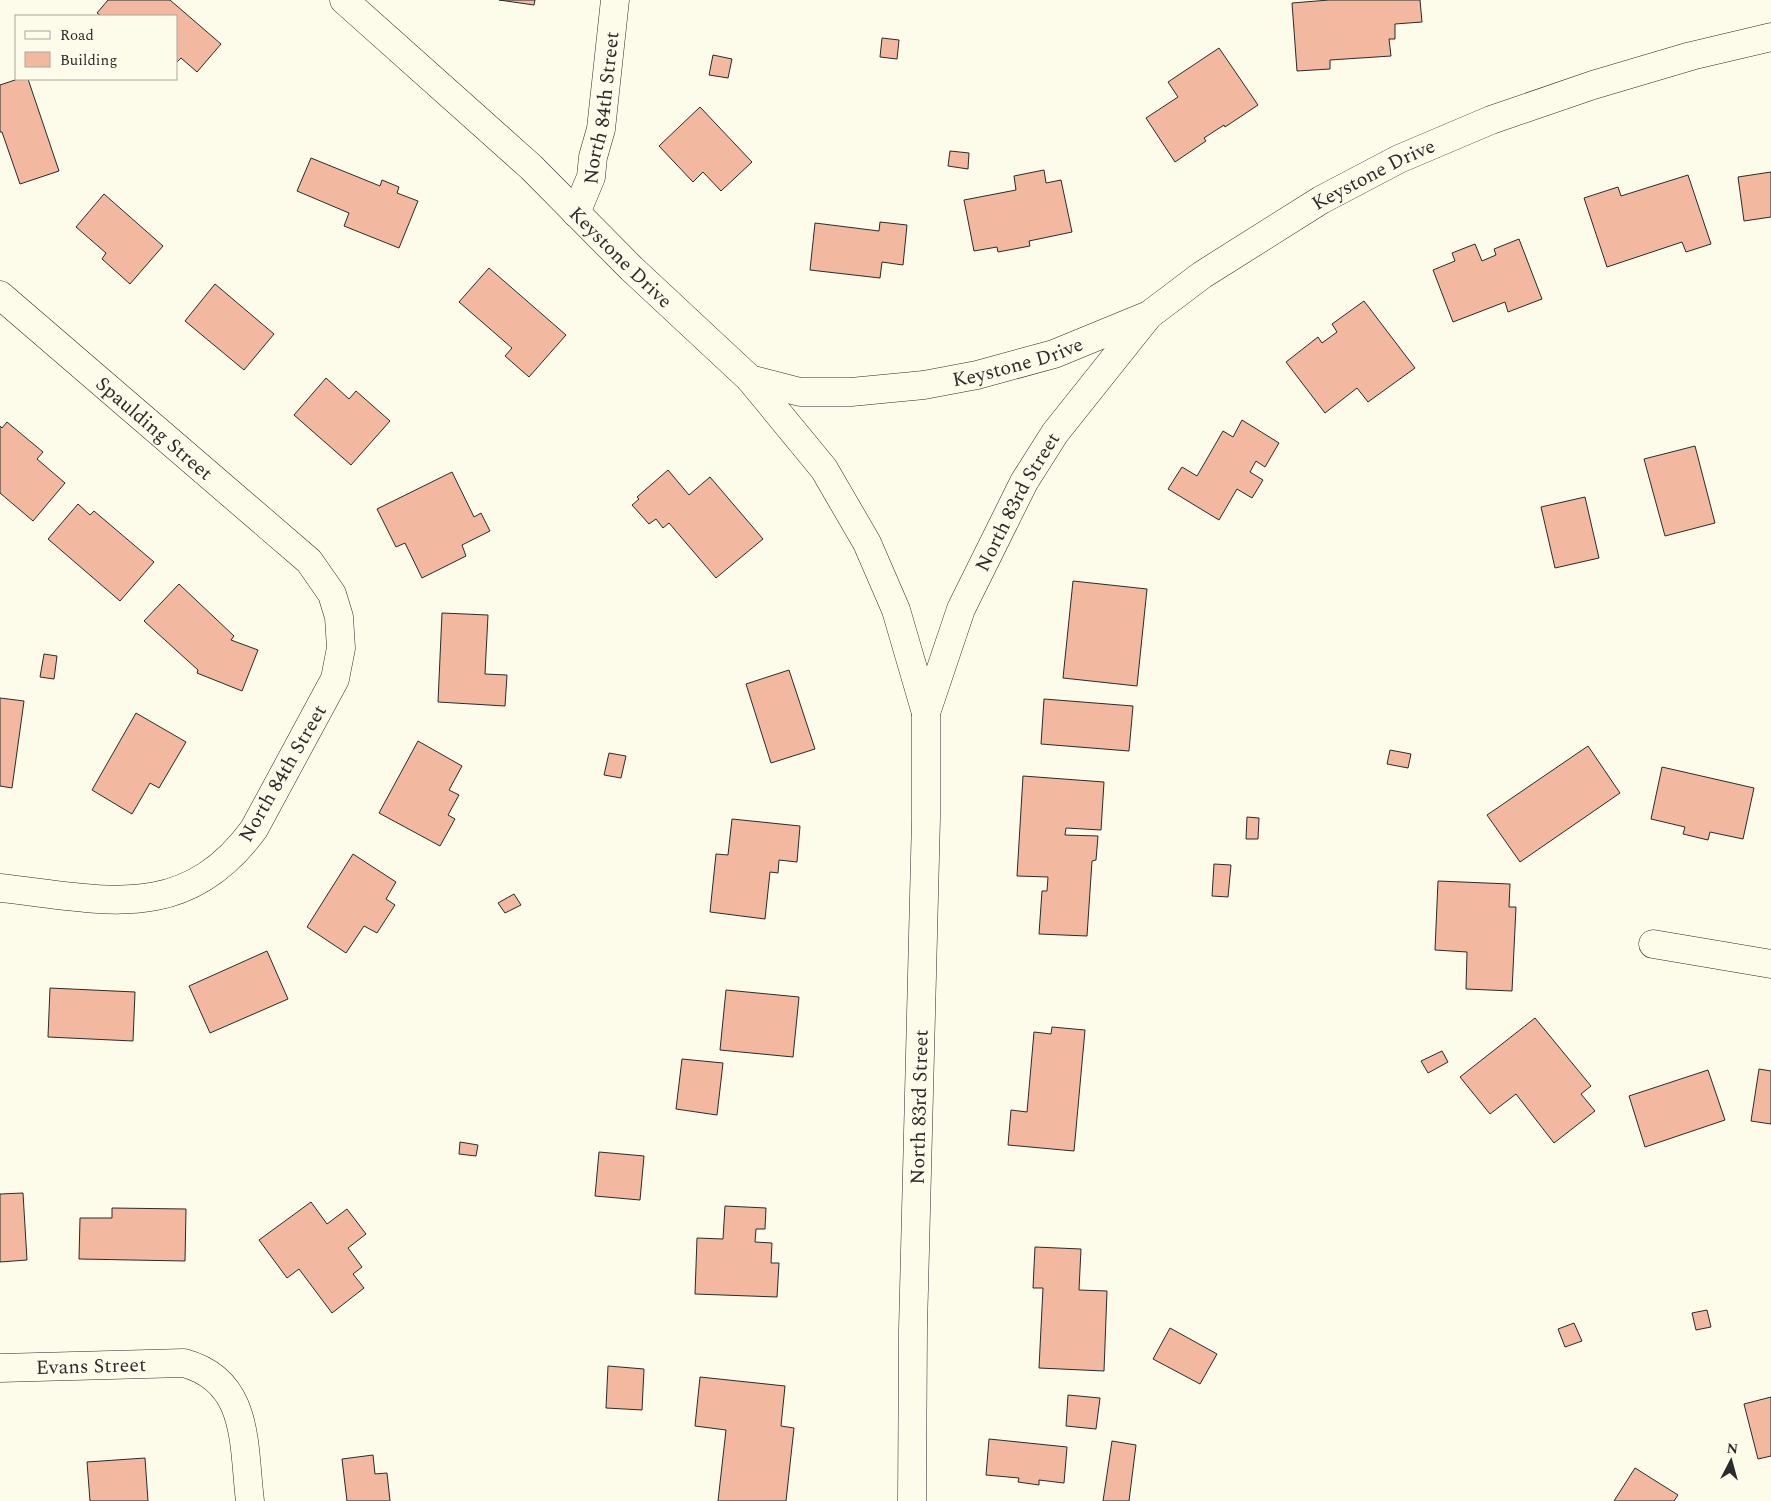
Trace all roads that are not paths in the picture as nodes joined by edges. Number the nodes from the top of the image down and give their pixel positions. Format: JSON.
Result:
{"nodes":[{"id":1,"x":344,"y":0,"type":"edge"},
{"id":2,"x":615,"y":0,"type":"edge"},
{"id":3,"x":1771,"y":37,"type":"edge"},
{"id":4,"x":576,"y":213,"type":"junction"},
{"id":5,"x":0,"y":295,"type":"edge"},
{"id":6,"x":1149,"y":315,"type":"junction"},
{"id":7,"x":750,"y":379,"type":"junction"},
{"id":8,"x":309,"y":561,"type":"joint"},
{"id":9,"x":926,"y":712,"type":"junction"},
{"id":10,"x":0,"y":888,"type":"edge"},
{"id":11,"x":1653,"y":944,"type":"dead end"},
{"id":12,"x":1771,"y":964,"type":"edge"},
{"id":13,"x":0,"y":1368,"type":"edge"},
{"id":14,"x":250,"y":1501,"type":"edge"},
{"id":15,"x":912,"y":1501,"type":"edge"}],
"edges":[{"from":1,"to":4,"type":"street","name":"Keystone Drive"},
{"from":2,"to":4,"type":"street","name":"North 84th Street"},
{"from":3,"to":6,"type":"street","name":"Keystone Drive"},
{"from":4,"to":7,"type":"street","name":"Keystone Drive"},
{"from":5,"to":8,"type":"street","name":"Spaulding Street"},
{"from":6,"to":7,"type":"street","name":"Keystone Drive"},
{"from":6,"to":9,"type":"street","name":"North 83rd Street"},
{"from":7,"to":9,"type":"street","name":"North 83rd Street"},
{"from":8,"to":10,"type":"street","name":"North 84th Street"},
{"from":9,"to":15,"type":"street","name":"North 83rd Street"},
{"from":11,"to":12,"type":"street"},
{"from":13,"to":14,"type":"street","name":"Evans Street"}]}
